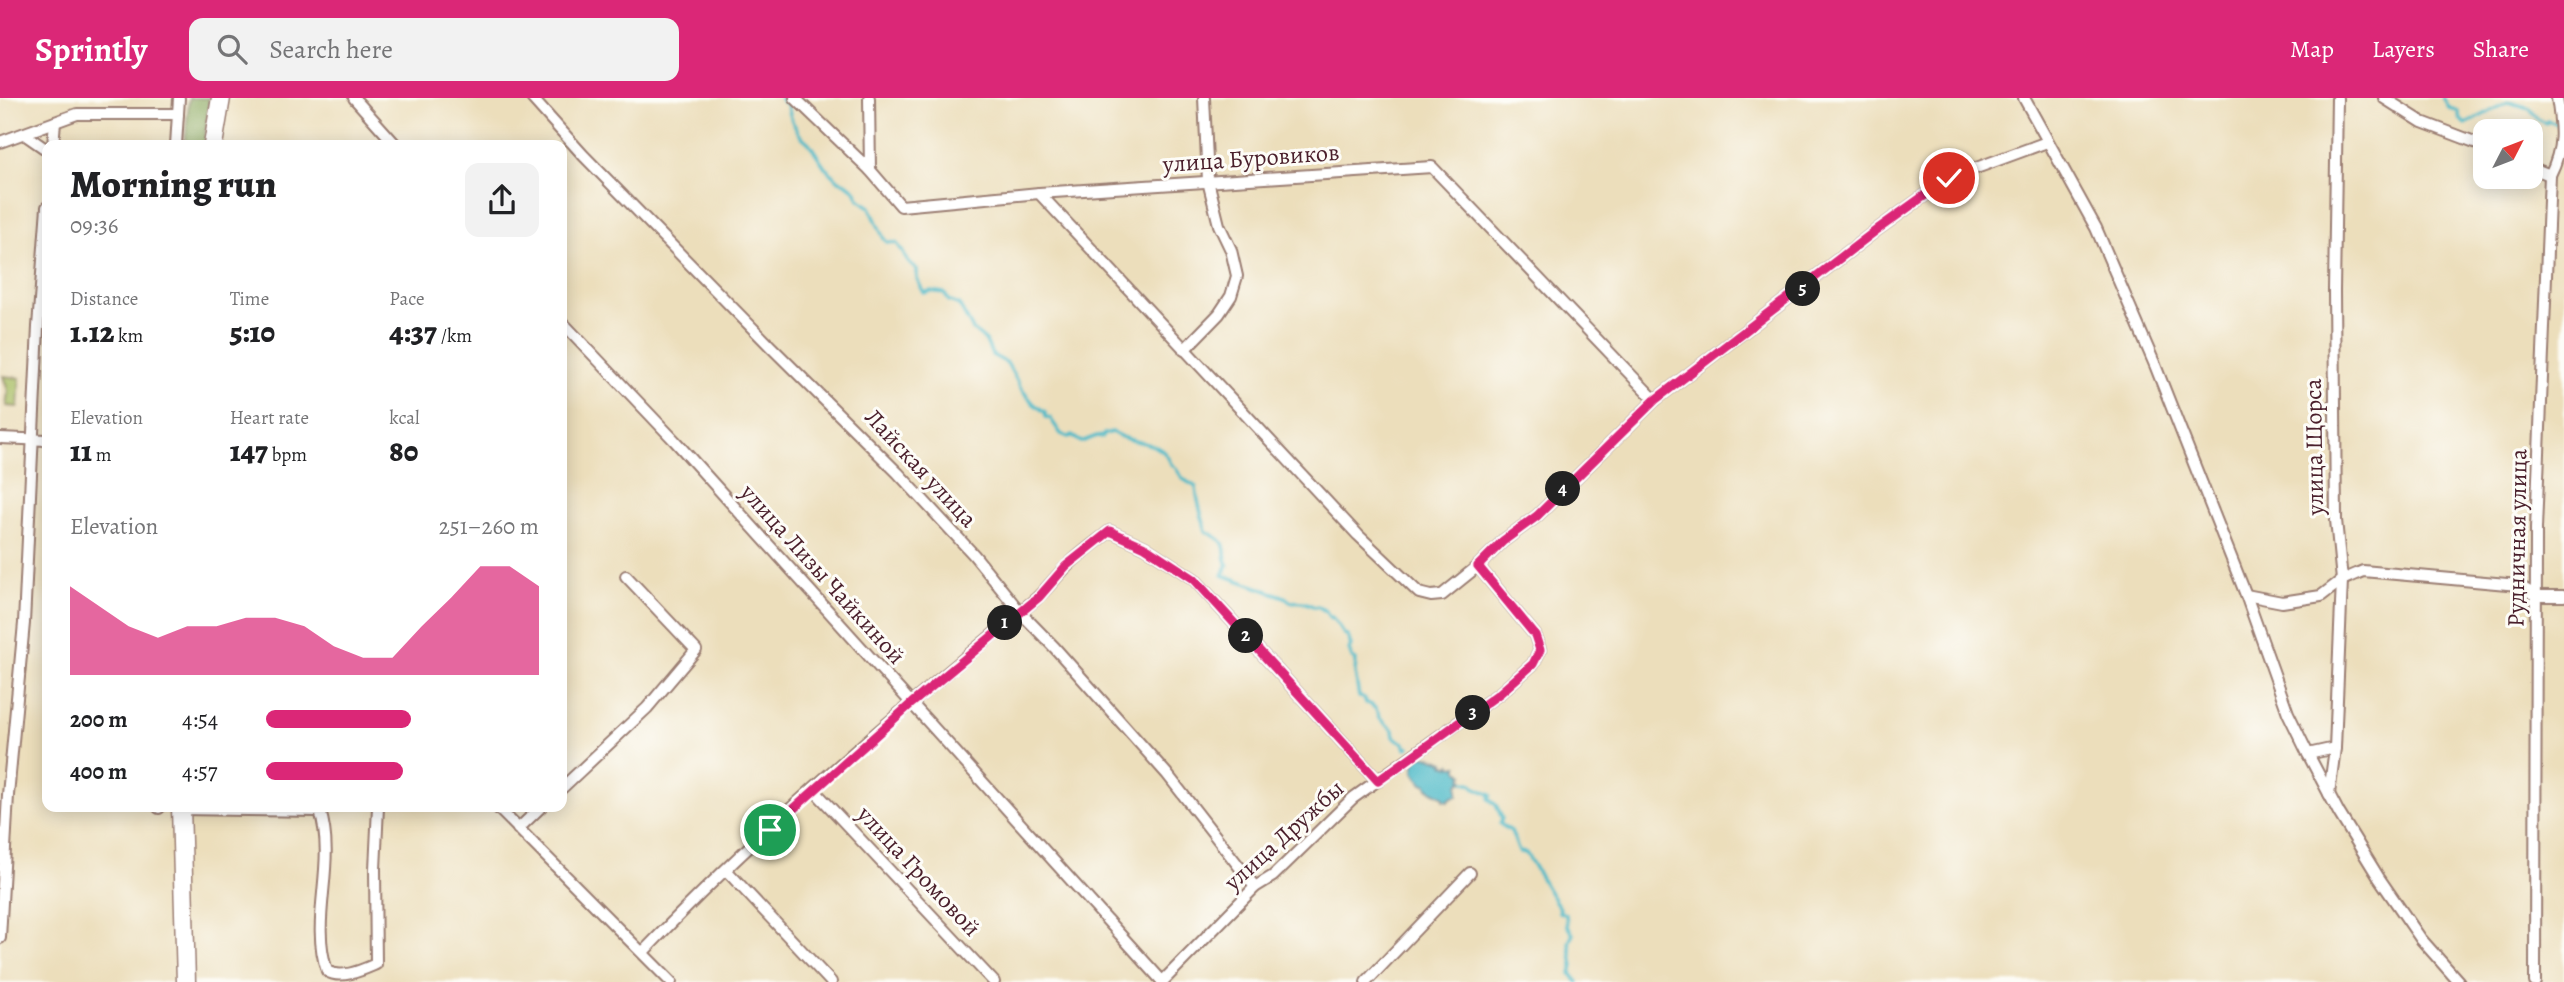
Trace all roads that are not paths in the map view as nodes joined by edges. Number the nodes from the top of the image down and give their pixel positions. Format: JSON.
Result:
{"nodes":[{"id":1,"x":179,"y":98,"type":"edge"},
{"id":2,"x":220,"y":98,"type":"edge"},
{"id":3,"x":354,"y":98,"type":"edge"},
{"id":4,"x":532,"y":98,"type":"edge"},
{"id":5,"x":795,"y":98,"type":"edge"},
{"id":6,"x":869,"y":98,"type":"edge"},
{"id":7,"x":1204,"y":98,"type":"edge"},
{"id":8,"x":2024,"y":98,"type":"edge"},
{"id":9,"x":2337,"y":98,"type":"edge"},
{"id":10,"x":2384,"y":98,"type":"edge"},
{"id":11,"x":2557,"y":98,"type":"edge"},
{"id":12,"x":178,"y":114,"type":"junction"},
{"id":13,"x":55,"y":122,"type":"junction"},
{"id":14,"x":24,"y":134,"type":"junction"},
{"id":15,"x":53,"y":140,"type":"edge"},
{"id":16,"x":176,"y":140,"type":"edge"},
{"id":17,"x":215,"y":140,"type":"edge"},
{"id":18,"x":392,"y":140,"type":"edge"},
{"id":19,"x":0,"y":142,"type":"edge"},
{"id":20,"x":2047,"y":142,"type":"junction"},
{"id":21,"x":2473,"y":142,"type":"edge"},
{"id":22,"x":42,"y":147,"type":"edge"},
{"id":23,"x":870,"y":170,"type":"junction"},
{"id":24,"x":2543,"y":172,"type":"edge"},
{"id":25,"x":2550,"y":175,"type":"junction"},
{"id":26,"x":1208,"y":181,"type":"junction"},
{"id":27,"x":1039,"y":193,"type":"junction"},
{"id":28,"x":42,"y":284,"type":"edge"},
{"id":29,"x":567,"y":327,"type":"edge"},
{"id":30,"x":1184,"y":350,"type":"junction"},
{"id":31,"x":1655,"y":400,"type":"junction"},
{"id":32,"x":0,"y":438,"type":"edge"},
{"id":33,"x":32,"y":439,"type":"junction"},
{"id":34,"x":42,"y":440,"type":"edge"},
{"id":35,"x":1478,"y":566,"type":"junction"},
{"id":36,"x":626,"y":576,"type":"dead end"},
{"id":37,"x":2342,"y":580,"type":"junction"},
{"id":38,"x":2246,"y":595,"type":"junction"},
{"id":39,"x":2537,"y":596,"type":"junction"},
{"id":40,"x":2564,"y":596,"type":"edge"},
{"id":41,"x":1020,"y":612,"type":"junction"},
{"id":42,"x":912,"y":703,"type":"junction"},
{"id":43,"x":2334,"y":748,"type":"junction"},
{"id":44,"x":2308,"y":754,"type":"junction"},
{"id":45,"x":1378,"y":781,"type":"junction"},
{"id":46,"x":567,"y":783,"type":"edge"},
{"id":47,"x":813,"y":789,"type":"junction"},
{"id":48,"x":2329,"y":795,"type":"junction"},
{"id":49,"x":181,"y":812,"type":"edge"},
{"id":50,"x":321,"y":812,"type":"edge"},
{"id":51,"x":378,"y":812,"type":"edge"},
{"id":52,"x":501,"y":812,"type":"edge"},
{"id":53,"x":536,"y":812,"type":"edge"},
{"id":54,"x":517,"y":829,"type":"junction"},
{"id":55,"x":726,"y":870,"type":"junction"},
{"id":56,"x":1470,"y":873,"type":"dead end"},
{"id":57,"x":1255,"y":887,"type":"junction"},
{"id":58,"x":0,"y":938,"type":"edge"},
{"id":59,"x":643,"y":952,"type":"junction"},
{"id":60,"x":186,"y":982,"type":"edge"},
{"id":61,"x":671,"y":982,"type":"edge"},
{"id":62,"x":831,"y":982,"type":"edge"},
{"id":63,"x":993,"y":982,"type":"edge"},
{"id":64,"x":1162,"y":982,"type":"edge"},
{"id":65,"x":1366,"y":982,"type":"edge"},
{"id":66,"x":2459,"y":982,"type":"edge"},
{"id":67,"x":2535,"y":982,"type":"edge"}],
"edges":[{"from":1,"to":12,"type":"street"},
{"from":2,"to":17,"type":"main road"},
{"from":3,"to":18,"type":"street"},
{"from":4,"to":41,"type":"street","name":"Лайская улица"},
{"from":5,"to":23,"type":"street","name":"улица Буровиков"},
{"from":6,"to":23,"type":"street"},
{"from":7,"to":26,"type":"street"},
{"from":8,"to":20,"type":"street"},
{"from":9,"to":37,"type":"street","name":"улица Щорса"},
{"from":10,"to":21,"type":"street"},
{"from":11,"to":25,"type":"street","name":"Рудничная улица"},
{"from":12,"to":13,"type":"street"},
{"from":12,"to":16,"type":"street"},
{"from":13,"to":14,"type":"street"},
{"from":13,"to":15,"type":"street"},
{"from":14,"to":19,"type":"street"},
{"from":14,"to":22,"type":"street"},
{"from":20,"to":31,"type":"street"},
{"from":20,"to":38,"type":"street"},
{"from":23,"to":27,"type":"street","name":"улица Буровиков"},
{"from":24,"to":25,"type":"street"},
{"from":25,"to":39,"type":"street","name":"Рудничная улица"},
{"from":26,"to":27,"type":"street","name":"улица Буровиков"},
{"from":26,"to":30,"type":"street"},
{"from":26,"to":31,"type":"street","name":"улица Буровиков"},
{"from":27,"to":30,"type":"street"},
{"from":28,"to":33,"type":"street"},
{"from":29,"to":42,"type":"street","name":"улица Лизы Чайкиной"},
{"from":30,"to":35,"type":"street"},
{"from":31,"to":35,"type":"street"},
{"from":32,"to":33,"type":"street"},
{"from":33,"to":34,"type":"street"},
{"from":33,"to":58,"type":"street"},
{"from":35,"to":45,"type":"street","name":"улица Дружбы"},
{"from":36,"to":46,"type":"street"},
{"from":37,"to":38,"type":"street"},
{"from":37,"to":39,"type":"street"},
{"from":37,"to":43,"type":"street","name":"улица Щорса"},
{"from":38,"to":44,"type":"street"},
{"from":39,"to":40,"type":"street"},
{"from":39,"to":67,"type":"street","name":"Рудничная улица"},
{"from":41,"to":42,"type":"street"},
{"from":41,"to":45,"type":"street"},
{"from":41,"to":57,"type":"street","name":"Лайская улица"},
{"from":42,"to":47,"type":"street"},
{"from":42,"to":64,"type":"street","name":"улица Лизы Чайкиной"},
{"from":43,"to":44,"type":"street"},
{"from":43,"to":48,"type":"street","name":"улица Щорса"},
{"from":44,"to":48,"type":"street"},
{"from":45,"to":57,"type":"street","name":"улица Дружбы"},
{"from":47,"to":55,"type":"street"},
{"from":47,"to":63,"type":"street","name":"улица Громовой"},
{"from":48,"to":66,"type":"street"},
{"from":49,"to":60,"type":"main road"},
{"from":50,"to":51,"type":"street"},
{"from":52,"to":54,"type":"street"},
{"from":53,"to":54,"type":"street"},
{"from":54,"to":59,"type":"street"},
{"from":55,"to":59,"type":"street"},
{"from":55,"to":62,"type":"street"},
{"from":56,"to":65,"type":"street"},
{"from":57,"to":64,"type":"street","name":"улица Дружбы"},
{"from":59,"to":61,"type":"street"}]}
